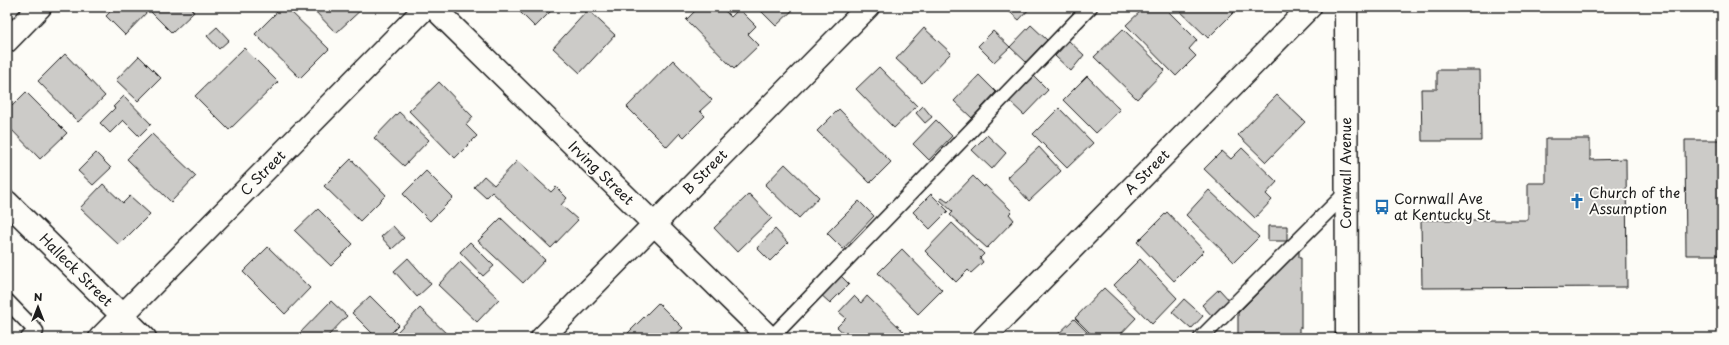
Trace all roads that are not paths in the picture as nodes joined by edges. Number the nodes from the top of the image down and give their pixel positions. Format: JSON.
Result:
{"nodes":[{"id":1,"x":40,"y":7,"type":"edge"},
{"id":2,"x":426,"y":7,"type":"edge"},
{"id":3,"x":433,"y":7,"type":"edge"},
{"id":4,"x":868,"y":7,"type":"edge"},
{"id":5,"x":1090,"y":7,"type":"edge"},
{"id":6,"x":1310,"y":7,"type":"edge"},
{"id":7,"x":1346,"y":7,"type":"edge"},
{"id":8,"x":7,"y":41,"type":"edge"},
{"id":9,"x":1346,"y":193,"type":"junction"},
{"id":10,"x":7,"y":202,"type":"edge"},
{"id":11,"x":654,"y":224,"type":"junction"},
{"id":12,"x":7,"y":301,"type":"edge"},
{"id":13,"x":122,"y":316,"type":"junction"},
{"id":14,"x":28,"y":338,"type":"edge"},
{"id":15,"x":100,"y":338,"type":"edge"},
{"id":16,"x":145,"y":338,"type":"edge"},
{"id":17,"x":542,"y":338,"type":"edge"},
{"id":18,"x":770,"y":338,"type":"edge"},
{"id":19,"x":984,"y":338,"type":"edge"},
{"id":20,"x":1201,"y":338,"type":"edge"},
{"id":21,"x":1347,"y":338,"type":"edge"}],
"edges":[{"from":1,"to":8,"type":"street"},
{"from":2,"to":13,"type":"street","name":"C Street"},
{"from":3,"to":11,"type":"street","name":"Irving Street"},
{"from":4,"to":11,"type":"street","name":"B Street"},
{"from":5,"to":18,"type":"lane"},
{"from":6,"to":19,"type":"street","name":"A Street"},
{"from":7,"to":9,"type":"street","name":"Cornwall Avenue"},
{"from":9,"to":20,"type":"lane"},
{"from":9,"to":21,"type":"street","name":"Cornwall Avenue"},
{"from":10,"to":13,"type":"street","name":"Halleck Street"},
{"from":11,"to":17,"type":"street","name":"B Street"},
{"from":11,"to":18,"type":"street","name":"Irving Street"},
{"from":12,"to":14,"type":"lane"},
{"from":13,"to":15,"type":"street","name":"C Street"},
{"from":13,"to":16,"type":"street","name":"Halleck Street"}]}
